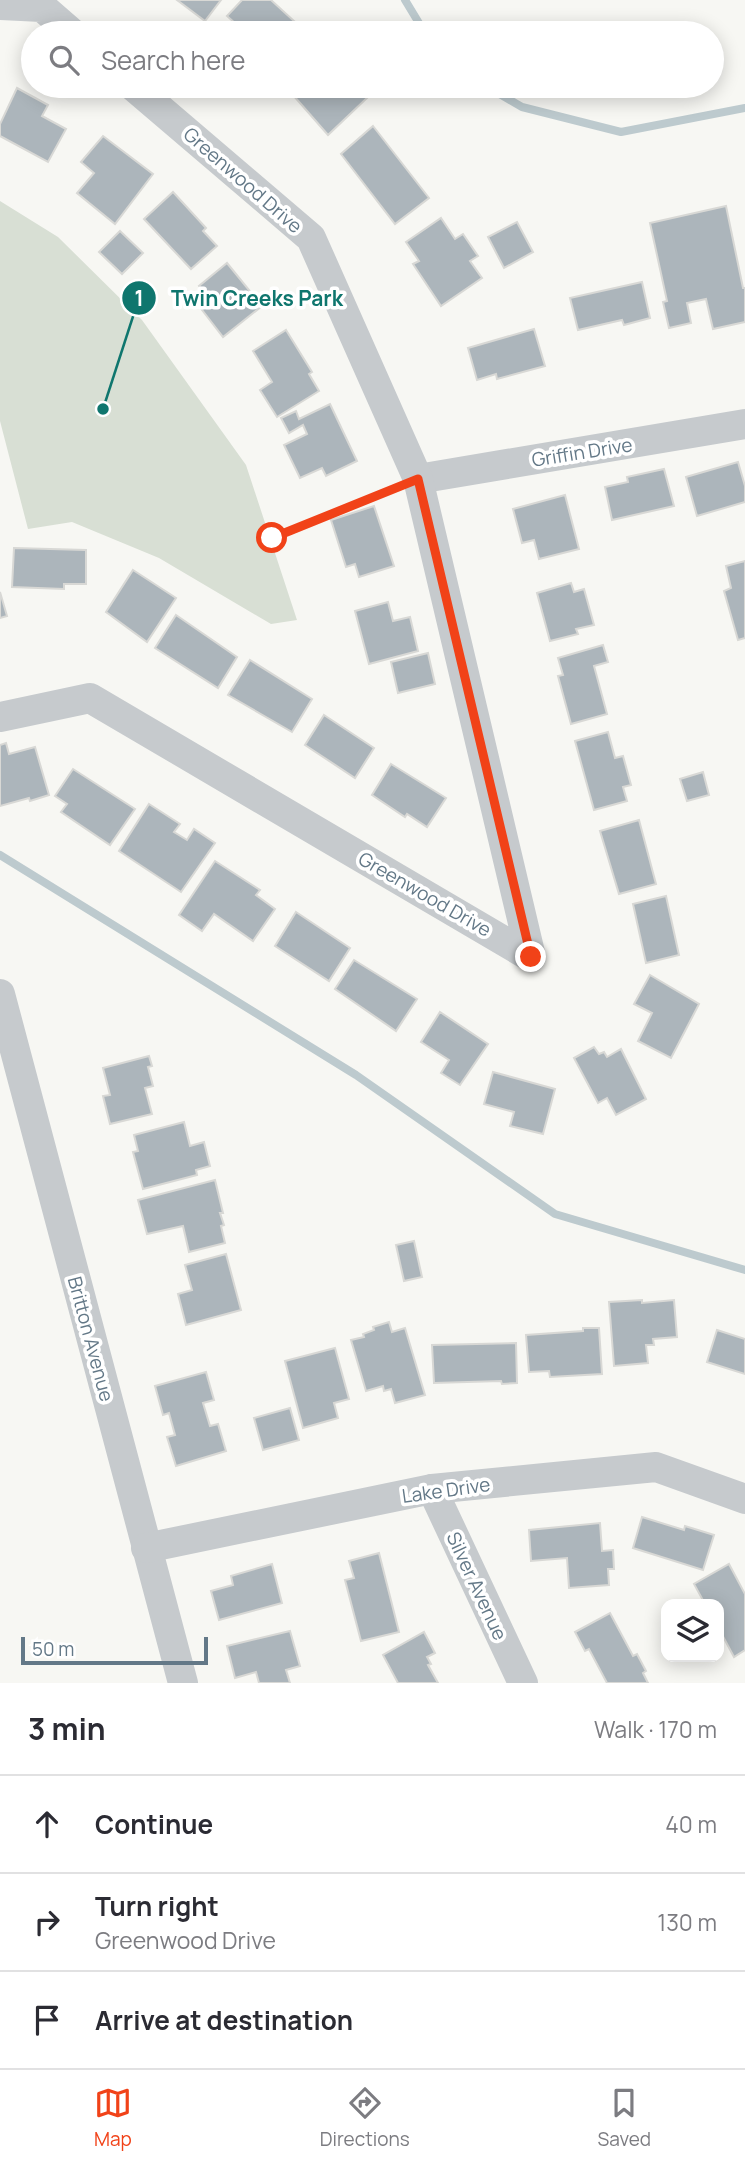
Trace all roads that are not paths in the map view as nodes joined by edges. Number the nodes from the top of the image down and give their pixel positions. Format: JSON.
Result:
{"nodes":[{"id":1,"x":0,"y":5,"type":"edge"},
{"id":2,"x":58,"y":21,"type":"edge"},
{"id":3,"x":147,"y":98,"type":"edge"},
{"id":4,"x":745,"y":424,"type":"edge"},
{"id":5,"x":418,"y":479,"type":"junction"},
{"id":6,"x":0,"y":717,"type":"edge"},
{"id":7,"x":0,"y":994,"type":"edge"},
{"id":8,"x":432,"y":1489,"type":"junction"},
{"id":9,"x":745,"y":1499,"type":"edge"},
{"id":10,"x":146,"y":1548,"type":"junction"},
{"id":11,"x":183,"y":1683,"type":"edge"},
{"id":12,"x":523,"y":1683,"type":"edge"}],
"edges":[{"from":1,"to":2,"type":"street"},
{"from":3,"to":5,"type":"street","name":"Greenwood Drive"},
{"from":4,"to":5,"type":"street","name":"Griffin Drive"},
{"from":5,"to":6,"type":"street","name":"Greenwood Drive"},
{"from":7,"to":10,"type":"street","name":"Britton Avenue"},
{"from":8,"to":9,"type":"street","name":"Lake Drive"},
{"from":8,"to":10,"type":"street","name":"Lake Drive"},
{"from":8,"to":12,"type":"street","name":"Silver Avenue"},
{"from":10,"to":11,"type":"street","name":"Britton Avenue"}]}
